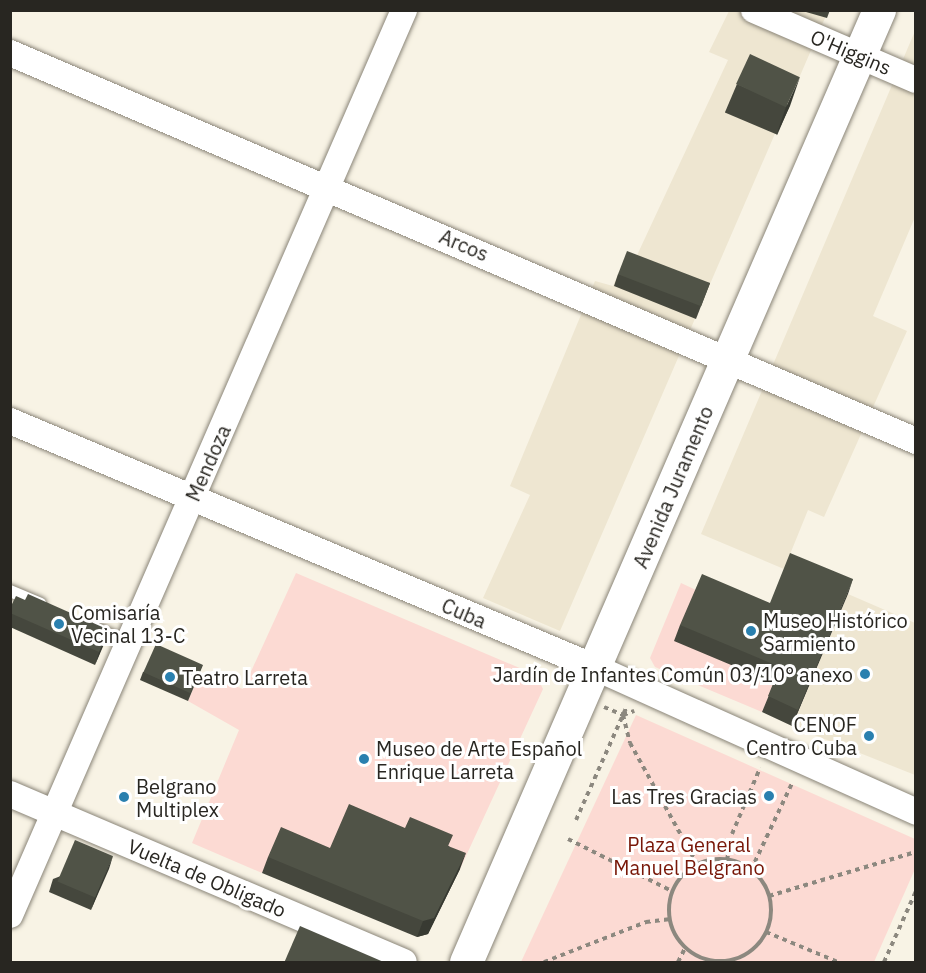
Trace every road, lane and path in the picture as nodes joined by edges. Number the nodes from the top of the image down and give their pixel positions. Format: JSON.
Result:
{"nodes":[{"id":1,"x":404,"y":10,"type":"edge"},
{"id":2,"x":753,"y":10,"type":"edge"},
{"id":3,"x":879,"y":10,"type":"edge"},
{"id":4,"x":10,"y":53,"type":"edge"},
{"id":5,"x":859,"y":56,"type":"junction"},
{"id":6,"x":915,"y":80,"type":"edge"},
{"id":7,"x":329,"y":187,"type":"junction"},
{"id":8,"x":729,"y":357,"type":"junction"},
{"id":9,"x":10,"y":421,"type":"edge"},
{"id":10,"x":915,"y":441,"type":"edge"},
{"id":11,"x":192,"y":500,"type":"junction"},
{"id":12,"x":10,"y":591,"type":"edge"},
{"id":13,"x":50,"y":608,"type":"edge"},
{"id":14,"x":80,"y":622,"type":"edge"},
{"id":15,"x":129,"y":644,"type":"junction"},
{"id":16,"x":594,"y":667,"type":"junction"},
{"id":17,"x":581,"y":698,"type":"junction"},
{"id":18,"x":623,"y":715,"type":"junction"},
{"id":19,"x":762,"y":763,"type":"dead end"},
{"id":20,"x":795,"y":778,"type":"dead end"},
{"id":21,"x":10,"y":794,"type":"edge"},
{"id":22,"x":915,"y":812,"type":"edge"},
{"id":23,"x":54,"y":813,"type":"junction"},
{"id":24,"x":576,"y":820,"type":"dead end"},
{"id":25,"x":568,"y":839,"type":"dead end"},
{"id":26,"x":915,"y":852,"type":"edge"},
{"id":27,"x":727,"y":860,"type":"junction"},
{"id":28,"x":697,"y":864,"type":"junction"},
{"id":29,"x":751,"y":870,"type":"junction"},
{"id":30,"x":672,"y":891,"type":"junction"},
{"id":31,"x":915,"y":891,"type":"edge"},
{"id":32,"x":769,"y":896,"type":"junction"},
{"id":33,"x":10,"y":915,"type":"edge"},
{"id":34,"x":669,"y":919,"type":"junction"},
{"id":35,"x":766,"y":932,"type":"junction"},
{"id":36,"x":685,"y":948,"type":"junction"},
{"id":37,"x":702,"y":961,"type":"edge"},
{"id":38,"x":735,"y":961,"type":"edge"},
{"id":39,"x":404,"y":963,"type":"edge"},
{"id":40,"x":466,"y":963,"type":"edge"},
{"id":41,"x":544,"y":963,"type":"edge"},
{"id":42,"x":678,"y":963,"type":"edge"},
{"id":43,"x":838,"y":963,"type":"edge"},
{"id":44,"x":884,"y":963,"type":"edge"}],
"edges":[{"from":1,"to":7,"type":"street","name":"Mendoza"},
{"from":2,"to":5,"type":"street","name":"O'Higgins"},
{"from":3,"to":5,"type":"main road","name":"Avenida Juramento"},
{"from":4,"to":7,"type":"street","name":"Arcos"},
{"from":5,"to":6,"type":"street","name":"O'Higgins"},
{"from":5,"to":8,"type":"main road","name":"Avenida Juramento"},
{"from":7,"to":8,"type":"street","name":"Arcos"},
{"from":7,"to":11,"type":"street","name":"Mendoza"},
{"from":8,"to":10,"type":"street","name":"Arcos"},
{"from":8,"to":16,"type":"main road","name":"Avenida Juramento"},
{"from":9,"to":11,"type":"street","name":"Cuba"},
{"from":11,"to":15,"type":"street","name":"Mendoza"},
{"from":11,"to":16,"type":"street","name":"Cuba"},
{"from":12,"to":13,"type":"lane"},
{"from":14,"to":15,"type":"lane"},
{"from":15,"to":23,"type":"street","name":"Mendoza"},
{"from":16,"to":17,"type":"main road","name":"Avenida Juramento"},
{"from":16,"to":22,"type":"street","name":"Cuba"},
{"from":17,"to":18,"type":"path"},
{"from":17,"to":40,"type":"main road","name":"Avenida Juramento"},
{"from":18,"to":24,"type":"path"},
{"from":18,"to":28,"type":"path"},
{"from":19,"to":27,"type":"path"},
{"from":20,"to":29,"type":"path"},
{"from":21,"to":23,"type":"street","name":"Vuelta de Obligado"},
{"from":23,"to":33,"type":"street","name":"Mendoza"},
{"from":23,"to":39,"type":"street","name":"Vuelta de Obligado"},
{"from":25,"to":30,"type":"path"},
{"from":26,"to":32,"type":"path"},
{"from":27,"to":28,"type":"path"},
{"from":27,"to":29,"type":"path"},
{"from":28,"to":30,"type":"path"},
{"from":29,"to":32,"type":"path"},
{"from":30,"to":34,"type":"path"},
{"from":31,"to":44,"type":"path"},
{"from":32,"to":35,"type":"path"},
{"from":34,"to":36,"type":"path"},
{"from":34,"to":41,"type":"path"},
{"from":35,"to":38,"type":"path"},
{"from":35,"to":43,"type":"path"},
{"from":36,"to":37,"type":"path"},
{"from":36,"to":42,"type":"path"},
{"from":37,"to":38,"type":"path"}]}
